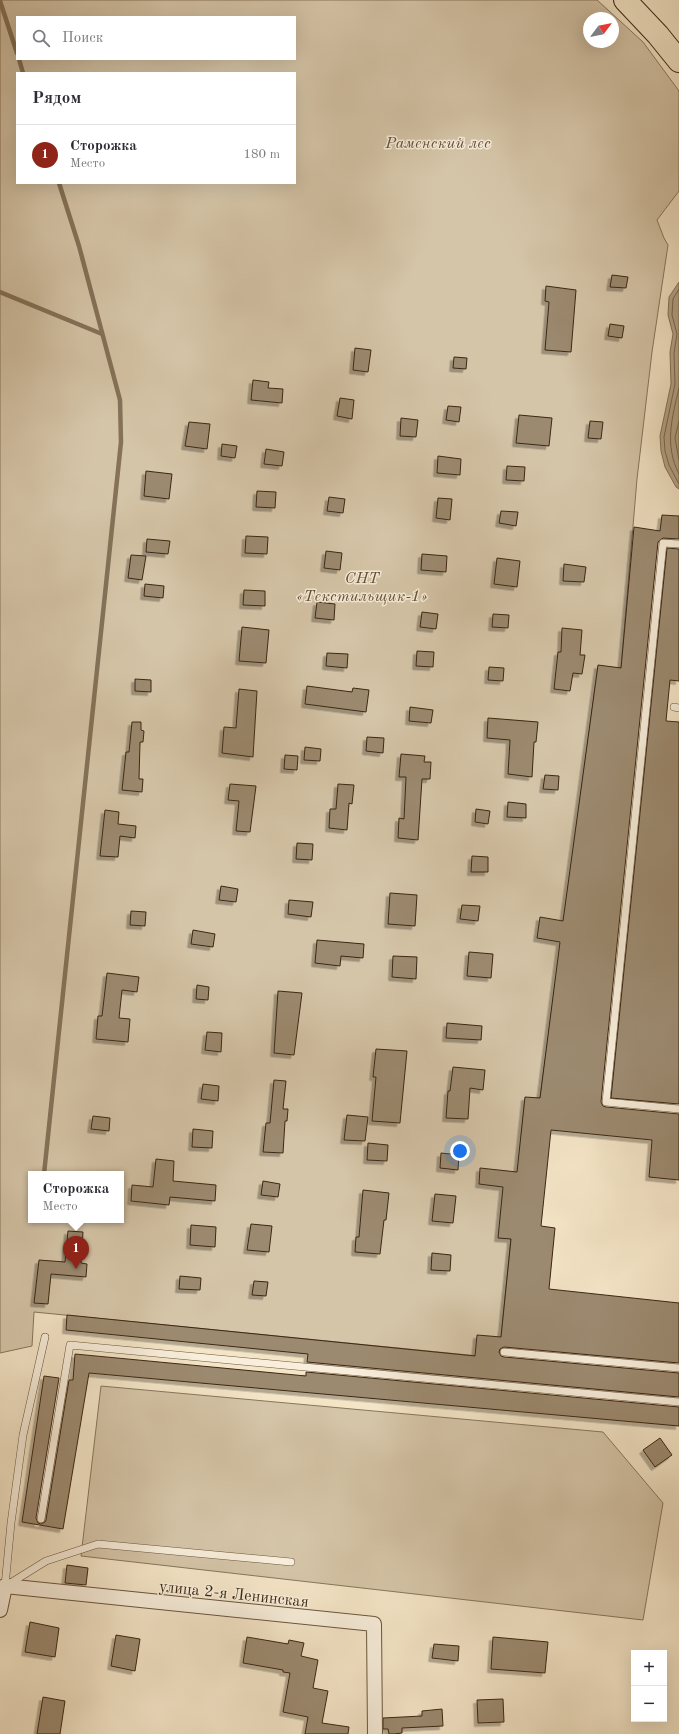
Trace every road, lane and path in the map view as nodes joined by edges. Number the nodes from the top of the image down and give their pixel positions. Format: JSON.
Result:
{"nodes":[{"id":1,"x":625,"y":0,"type":"edge"},
{"id":2,"x":679,"y":61,"type":"edge"},
{"id":3,"x":679,"y":544,"type":"edge"},
{"id":4,"x":679,"y":1109,"type":"edge"},
{"id":5,"x":45,"y":1337,"type":"dead end"},
{"id":6,"x":504,"y":1352,"type":"dead end"},
{"id":7,"x":679,"y":1368,"type":"edge"},
{"id":8,"x":679,"y":1402,"type":"edge"},
{"id":9,"x":41,"y":1519,"type":"dead end"},
{"id":10,"x":290,"y":1562,"type":"dead end"},
{"id":11,"x":6,"y":1586,"type":"junction"},
{"id":12,"x":0,"y":1610,"type":"edge"},
{"id":13,"x":375,"y":1734,"type":"edge"}],
"edges":[{"from":1,"to":2,"type":"main road"},
{"from":3,"to":4,"type":"lane"},
{"from":5,"to":11,"type":"lane"},
{"from":6,"to":7,"type":"lane"},
{"from":8,"to":9,"type":"lane"},
{"from":10,"to":11,"type":"lane"},
{"from":11,"to":12,"type":"street"},
{"from":11,"to":13,"type":"street","name":"улица 2-я Ленинская"}]}
